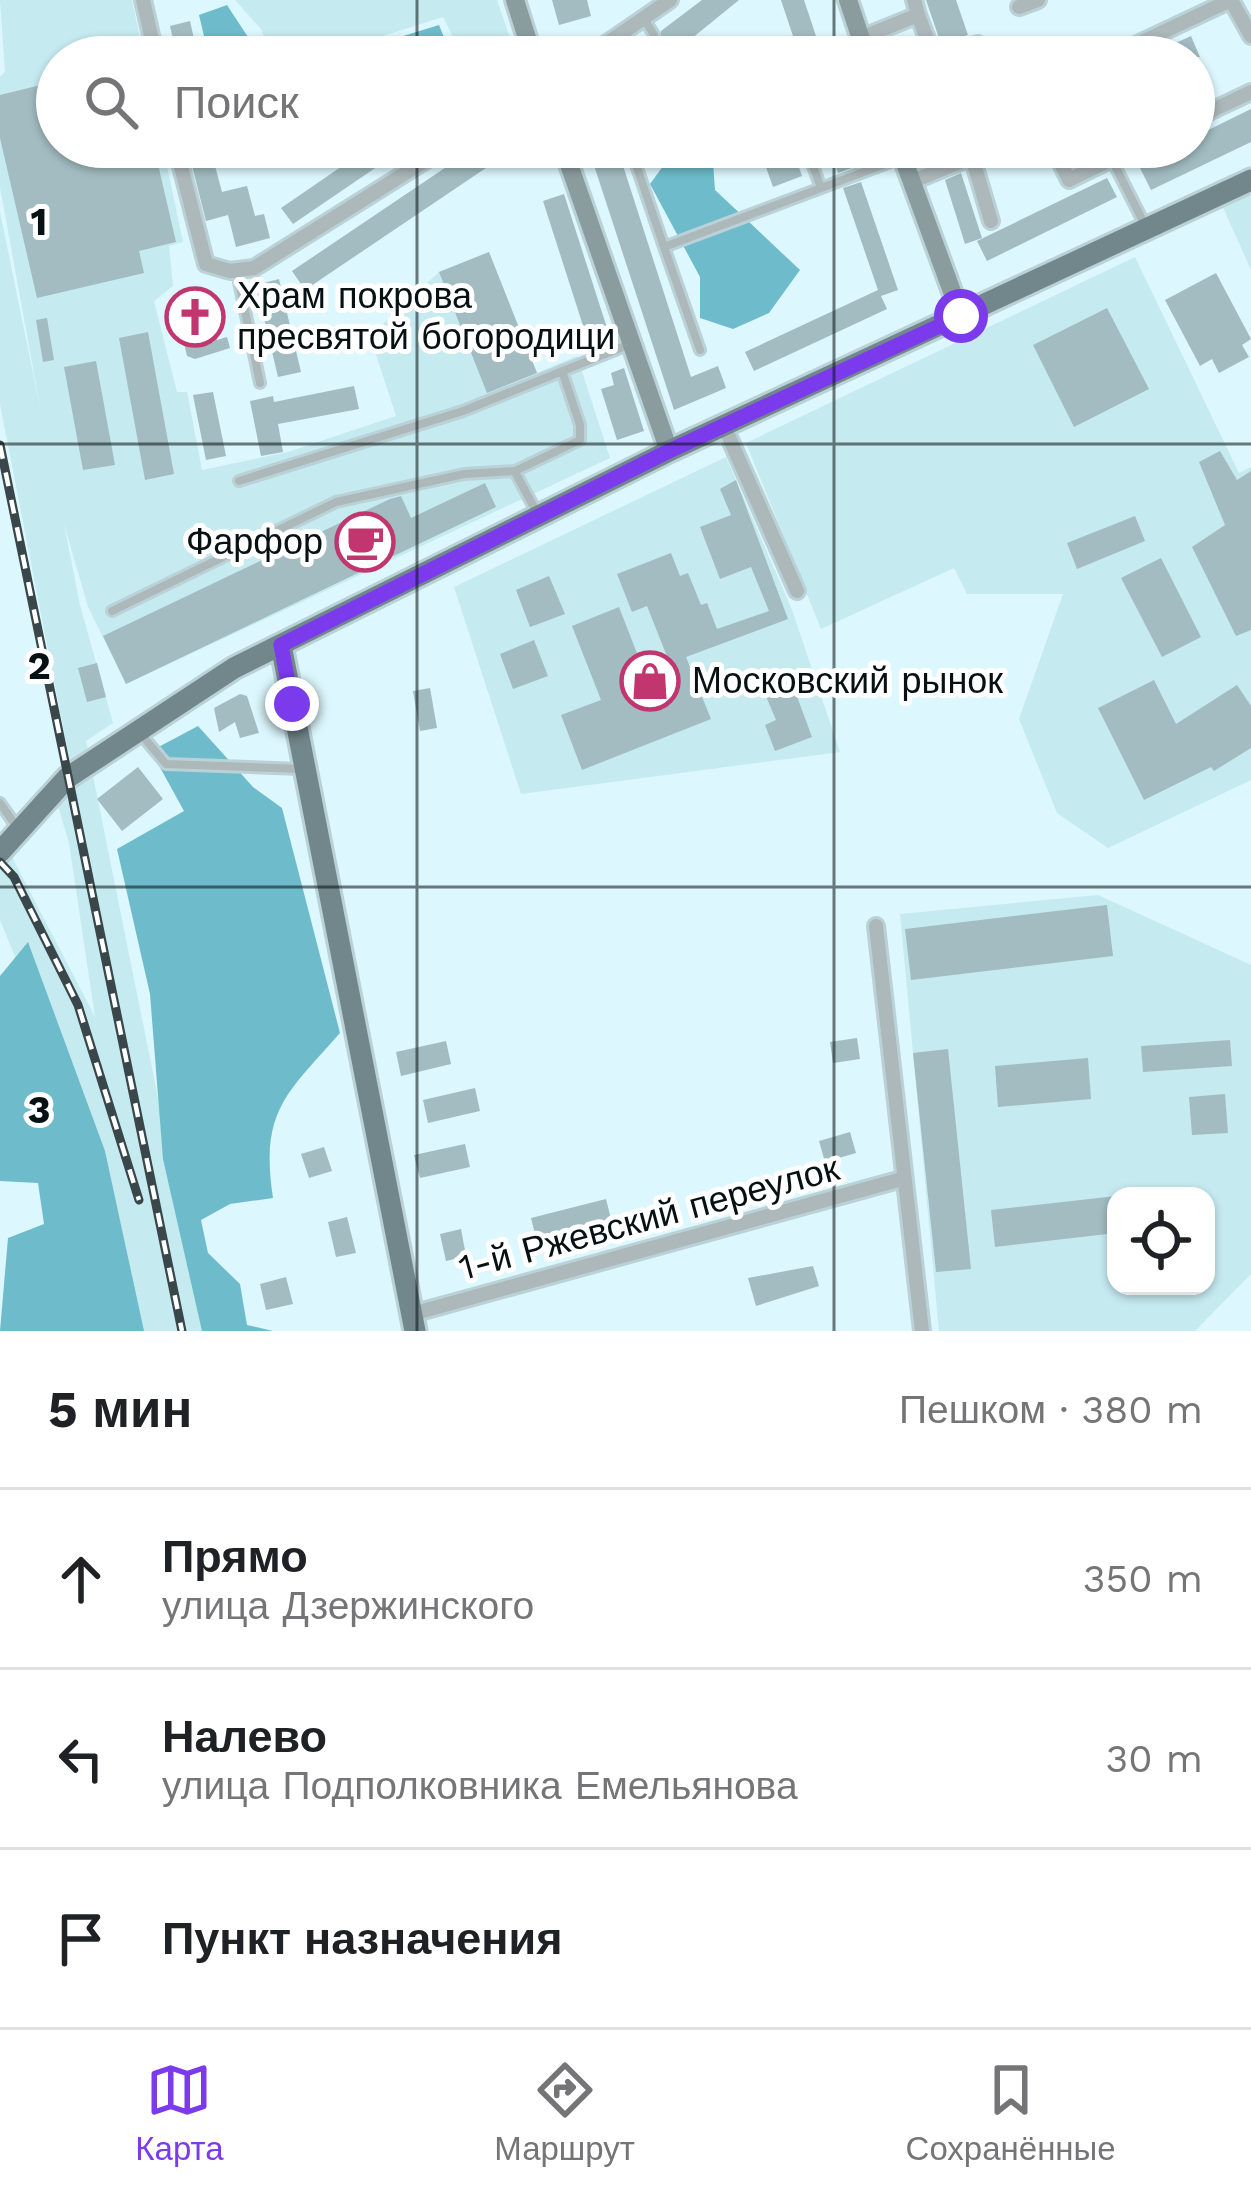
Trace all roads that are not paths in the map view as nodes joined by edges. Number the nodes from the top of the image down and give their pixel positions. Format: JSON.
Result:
{"nodes":[{"id":1,"x":142,"y":0,"type":"edge"},
{"id":2,"x":515,"y":0,"type":"edge"},
{"id":3,"x":670,"y":0,"type":"edge"},
{"id":4,"x":848,"y":0,"type":"edge"},
{"id":5,"x":1038,"y":0,"type":"edge"},
{"id":6,"x":1231,"y":0,"type":"edge"},
{"id":7,"x":1019,"y":7,"type":"dead end"},
{"id":8,"x":916,"y":8,"type":"edge"},
{"id":9,"x":644,"y":18,"type":"junction"},
{"id":10,"x":654,"y":35,"type":"dead end"},
{"id":11,"x":150,"y":36,"type":"edge"},
{"id":12,"x":526,"y":36,"type":"edge"},
{"id":13,"x":618,"y":36,"type":"edge"},
{"id":14,"x":860,"y":36,"type":"edge"},
{"id":15,"x":879,"y":36,"type":"edge"},
{"id":16,"x":927,"y":36,"type":"edge"},
{"id":17,"x":1155,"y":36,"type":"edge"},
{"id":18,"x":1251,"y":37,"type":"edge"},
{"id":19,"x":1251,"y":92,"type":"edge"},
{"id":20,"x":1215,"y":109,"type":"edge"},
{"id":21,"x":181,"y":168,"type":"edge"},
{"id":22,"x":414,"y":168,"type":"edge"},
{"id":23,"x":570,"y":168,"type":"edge"},
{"id":24,"x":637,"y":168,"type":"edge"},
{"id":25,"x":814,"y":168,"type":"edge"},
{"id":26,"x":865,"y":168,"type":"edge"},
{"id":27,"x":906,"y":168,"type":"edge"},
{"id":28,"x":941,"y":168,"type":"edge"},
{"id":29,"x":979,"y":168,"type":"edge"},
{"id":30,"x":1063,"y":168,"type":"edge"},
{"id":31,"x":1087,"y":168,"type":"edge"},
{"id":32,"x":1117,"y":168,"type":"edge"},
{"id":33,"x":1251,"y":180,"type":"edge"},
{"id":34,"x":911,"y":182,"type":"junction"},
{"id":35,"x":821,"y":188,"type":"junction"},
{"id":36,"x":991,"y":221,"type":"dead end"},
{"id":37,"x":1147,"y":228,"type":"junction"},
{"id":38,"x":664,"y":247,"type":"junction"},
{"id":39,"x":237,"y":270,"type":"junction"},
{"id":40,"x":961,"y":316,"type":"junction"},
{"id":41,"x":631,"y":344,"type":"junction"},
{"id":42,"x":700,"y":350,"type":"dead end"},
{"id":43,"x":562,"y":371,"type":"junction"},
{"id":44,"x":260,"y":383,"type":"dead end"},
{"id":45,"x":724,"y":426,"type":"junction"},
{"id":46,"x":669,"y":451,"type":"junction"},
{"id":47,"x":515,"y":472,"type":"junction"},
{"id":48,"x":239,"y":481,"type":"dead end"},
{"id":49,"x":540,"y":518,"type":"junction"},
{"id":50,"x":797,"y":591,"type":"dead end"},
{"id":51,"x":112,"y":611,"type":"dead end"},
{"id":52,"x":281,"y":645,"type":"junction"},
{"id":53,"x":139,"y":732,"type":"junction"},
{"id":54,"x":304,"y":768,"type":"junction"},
{"id":55,"x":0,"y":802,"type":"edge"},
{"id":56,"x":20,"y":831,"type":"junction"},
{"id":57,"x":0,"y":852,"type":"edge"},
{"id":58,"x":876,"y":926,"type":"dead end"},
{"id":59,"x":902,"y":1180,"type":"junction"},
{"id":60,"x":413,"y":1323,"type":"edge"},
{"id":61,"x":922,"y":1331,"type":"edge"}],
"edges":[{"from":1,"to":11,"type":"street"},
{"from":2,"to":12,"type":"main road"},
{"from":3,"to":9,"type":"street"},
{"from":4,"to":14,"type":"main road"},
{"from":5,"to":7,"type":"street"},
{"from":6,"to":17,"type":"street"},
{"from":6,"to":18,"type":"street"},
{"from":8,"to":15,"type":"street"},
{"from":8,"to":16,"type":"street"},
{"from":9,"to":10,"type":"lane"},
{"from":9,"to":13,"type":"street"},
{"from":19,"to":20,"type":"street"},
{"from":21,"to":39,"type":"street"},
{"from":22,"to":39,"type":"street"},
{"from":23,"to":41,"type":"main road"},
{"from":24,"to":38,"type":"lane"},
{"from":25,"to":35,"type":"lane"},
{"from":26,"to":35,"type":"lane"},
{"from":27,"to":34,"type":"main road"},
{"from":28,"to":34,"type":"street"},
{"from":29,"to":36,"type":"street"},
{"from":30,"to":31,"type":"street"},
{"from":32,"to":37,"type":"lane"},
{"from":33,"to":37,"type":"main road"},
{"from":34,"to":40,"type":"main road"},
{"from":35,"to":38,"type":"lane"},
{"from":37,"to":40,"type":"main road"},
{"from":38,"to":42,"type":"lane"},
{"from":39,"to":44,"type":"lane"},
{"from":40,"to":45,"type":"main road"},
{"from":41,"to":43,"type":"lane"},
{"from":41,"to":46,"type":"main road"},
{"from":43,"to":47,"type":"lane"},
{"from":43,"to":48,"type":"lane"},
{"from":45,"to":46,"type":"main road"},
{"from":45,"to":50,"type":"street"},
{"from":46,"to":49,"type":"main road"},
{"from":47,"to":49,"type":"lane"},
{"from":47,"to":51,"type":"lane"},
{"from":49,"to":52,"type":"main road"},
{"from":52,"to":53,"type":"main road"},
{"from":52,"to":54,"type":"main road"},
{"from":53,"to":54,"type":"lane"},
{"from":53,"to":56,"type":"main road"},
{"from":54,"to":60,"type":"main road"},
{"from":55,"to":56,"type":"lane"},
{"from":56,"to":57,"type":"main road"},
{"from":58,"to":59,"type":"street"},
{"from":59,"to":60,"type":"street","name":"1-й Ржевский переулок"},
{"from":59,"to":61,"type":"street"}]}
